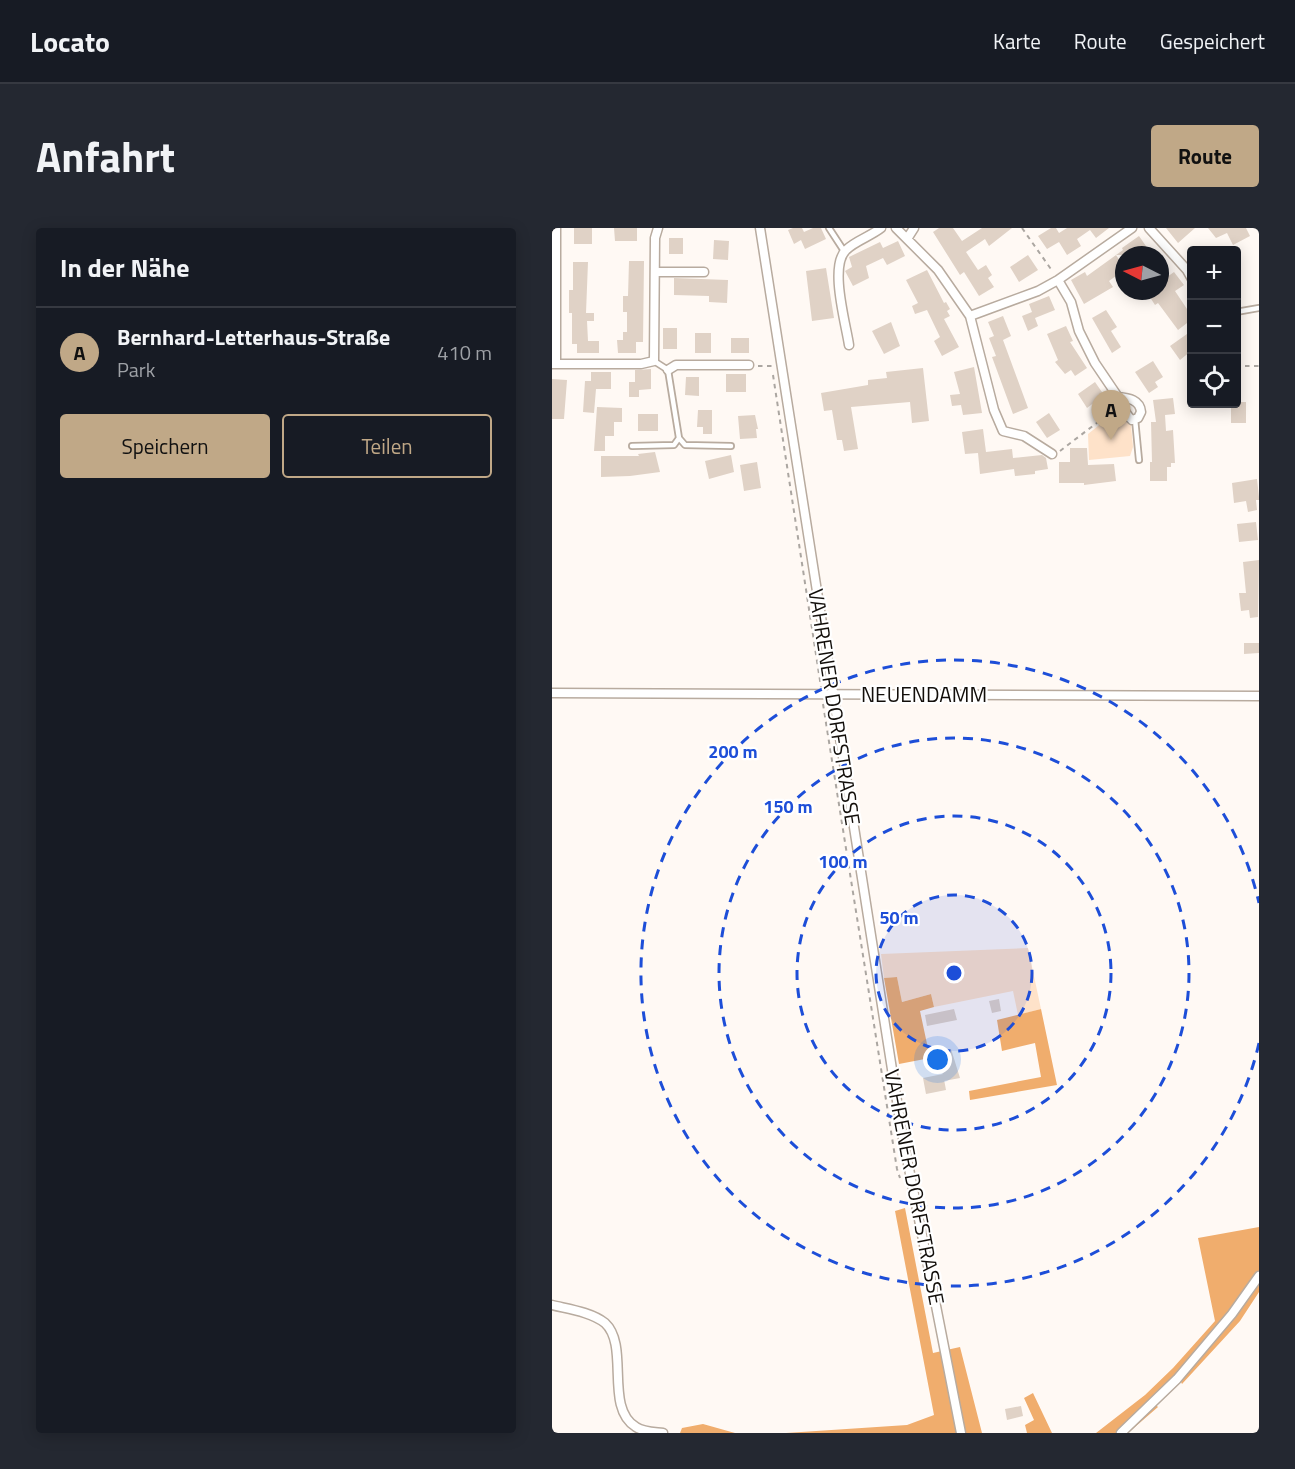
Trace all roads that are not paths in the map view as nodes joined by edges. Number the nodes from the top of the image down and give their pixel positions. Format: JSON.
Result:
{"nodes":[{"id":1,"x":556,"y":228,"type":"edge"},
{"id":2,"x":658,"y":228,"type":"edge"},
{"id":3,"x":760,"y":228,"type":"edge"},
{"id":4,"x":829,"y":228,"type":"edge"},
{"id":5,"x":882,"y":228,"type":"edge"},
{"id":6,"x":896,"y":228,"type":"edge"},
{"id":7,"x":914,"y":228,"type":"edge"},
{"id":8,"x":1132,"y":228,"type":"edge"},
{"id":9,"x":1149,"y":228,"type":"edge"},
{"id":10,"x":907,"y":239,"type":"junction"},
{"id":11,"x":844,"y":251,"type":"junction"},
{"id":12,"x":1187,"y":270,"type":"edge"},
{"id":13,"x":655,"y":272,"type":"junction"},
{"id":14,"x":704,"y":272,"type":"dead end"},
{"id":15,"x":1058,"y":280,"type":"junction"},
{"id":16,"x":1259,"y":308,"type":"edge"},
{"id":17,"x":1241,"y":311,"type":"edge"},
{"id":18,"x":970,"y":316,"type":"junction"},
{"id":19,"x":849,"y":345,"type":"dead end"},
{"id":20,"x":654,"y":361,"type":"junction"},
{"id":21,"x":554,"y":364,"type":"edge"},
{"id":22,"x":749,"y":365,"type":"road end"},
{"id":23,"x":668,"y":370,"type":"junction"},
{"id":24,"x":1120,"y":400,"type":"junction"},
{"id":25,"x":1135,"y":419,"type":"junction"},
{"id":26,"x":679,"y":438,"type":"junction"},
{"id":27,"x":632,"y":446,"type":"dead end"},
{"id":28,"x":731,"y":446,"type":"dead end"},
{"id":29,"x":1052,"y":454,"type":"road end"},
{"id":30,"x":1139,"y":460,"type":"dead end"},
{"id":31,"x":552,"y":693,"type":"edge"},
{"id":32,"x":832,"y":694,"type":"junction"},
{"id":33,"x":1259,"y":696,"type":"edge"},
{"id":34,"x":1259,"y":1276,"type":"edge"},
{"id":35,"x":552,"y":1305,"type":"edge"},
{"id":36,"x":663,"y":1433,"type":"edge"},
{"id":37,"x":961,"y":1433,"type":"edge"},
{"id":38,"x":1121,"y":1433,"type":"edge"}],
"edges":[{"from":1,"to":21,"type":"street"},
{"from":2,"to":13,"type":"street"},
{"from":3,"to":32,"type":"street","name":"VAHRENER DORFSTRASSE"},
{"from":4,"to":11,"type":"lane"},
{"from":5,"to":11,"type":"street"},
{"from":6,"to":10,"type":"street"},
{"from":7,"to":10,"type":"street"},
{"from":8,"to":15,"type":"street"},
{"from":9,"to":12,"type":"street"},
{"from":10,"to":18,"type":"street"},
{"from":11,"to":19,"type":"street"},
{"from":13,"to":14,"type":"street"},
{"from":13,"to":20,"type":"street"},
{"from":15,"to":18,"type":"street"},
{"from":15,"to":24,"type":"street"},
{"from":16,"to":17,"type":"lane"},
{"from":18,"to":29,"type":"street"},
{"from":20,"to":21,"type":"street"},
{"from":20,"to":23,"type":"lane"},
{"from":22,"to":23,"type":"street"},
{"from":23,"to":26,"type":"lane"},
{"from":24,"to":25,"type":"street"},
{"from":24,"to":25,"type":"street"},
{"from":25,"to":30,"type":"lane"},
{"from":26,"to":27,"type":"lane"},
{"from":26,"to":28,"type":"lane"},
{"from":31,"to":32,"type":"street","name":"NEUENDAMM"},
{"from":32,"to":33,"type":"street","name":"NEUENDAMM"},
{"from":32,"to":37,"type":"street","name":"VAHRENER DORFSTRASSE"},
{"from":34,"to":38,"type":"street"},
{"from":35,"to":36,"type":"street"}]}
